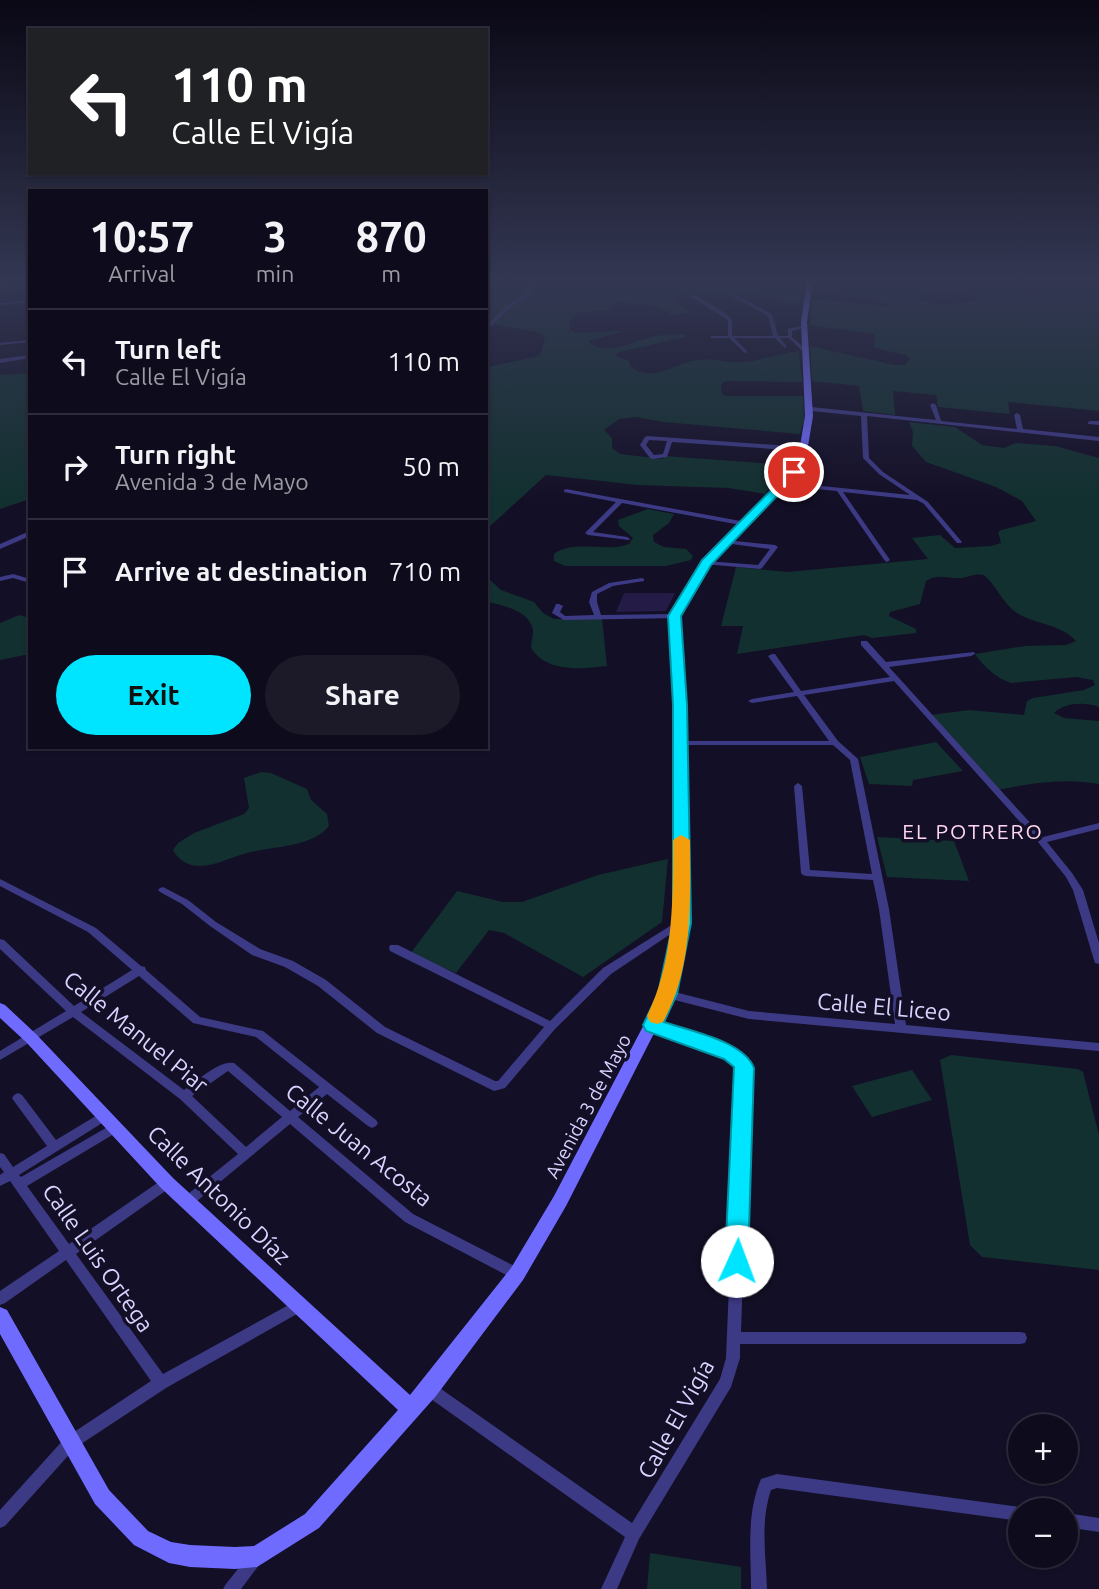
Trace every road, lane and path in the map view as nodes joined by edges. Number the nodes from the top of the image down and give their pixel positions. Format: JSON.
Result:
{"nodes":[{"id":1,"x":807,"y":354,"type":"edge"},
{"id":2,"x":28,"y":356,"type":"edge"},
{"id":3,"x":0,"y":361,"type":"edge"},
{"id":4,"x":933,"y":405,"type":"dead end"},
{"id":5,"x":811,"y":409,"type":"junction"},
{"id":6,"x":864,"y":414,"type":"junction"},
{"id":7,"x":1017,"y":415,"type":"dead end"},
{"id":8,"x":939,"y":422,"type":"junction"},
{"id":9,"x":1090,"y":423,"type":"dead end"},
{"id":10,"x":1099,"y":423,"type":"edge"},
{"id":11,"x":1020,"y":431,"type":"junction"},
{"id":12,"x":1099,"y":439,"type":"edge"},
{"id":13,"x":670,"y":440,"type":"junction"},
{"id":14,"x":804,"y":449,"type":"junction"},
{"id":15,"x":783,"y":484,"type":"junction"},
{"id":16,"x":566,"y":491,"type":"dead end"},
{"id":17,"x":840,"y":492,"type":"junction"},
{"id":18,"x":920,"y":498,"type":"junction"},
{"id":19,"x":621,"y":501,"type":"junction"},
{"id":20,"x":746,"y":524,"type":"junction"},
{"id":21,"x":28,"y":534,"type":"edge"},
{"id":22,"x":627,"y":539,"type":"dead end"},
{"id":23,"x":726,"y":542,"type":"junction"},
{"id":24,"x":959,"y":542,"type":"dead end"},
{"id":25,"x":0,"y":547,"type":"edge"},
{"id":26,"x":887,"y":560,"type":"dead end"},
{"id":27,"x":706,"y":563,"type":"junction"},
{"id":28,"x":0,"y":579,"type":"edge"},
{"id":29,"x":28,"y":580,"type":"edge"},
{"id":30,"x":642,"y":580,"type":"dead end"},
{"id":31,"x":559,"y":606,"type":"dead end"},
{"id":32,"x":675,"y":616,"type":"junction"},
{"id":33,"x":598,"y":618,"type":"junction"},
{"id":34,"x":864,"y":643,"type":"dead end"},
{"id":35,"x":971,"y":654,"type":"dead end"},
{"id":36,"x":772,"y":656,"type":"dead end"},
{"id":37,"x":884,"y":665,"type":"junction"},
{"id":38,"x":895,"y":678,"type":"junction"},
{"id":39,"x":800,"y":693,"type":"junction"},
{"id":40,"x":752,"y":701,"type":"dead end"},
{"id":41,"x":681,"y":743,"type":"junction"},
{"id":42,"x":835,"y":743,"type":"junction"},
{"id":43,"x":799,"y":786,"type":"dead end"},
{"id":44,"x":1099,"y":826,"type":"edge"},
{"id":45,"x":1041,"y":840,"type":"junction"},
{"id":46,"x":877,"y":877,"type":"junction"},
{"id":47,"x":0,"y":882,"type":"edge"},
{"id":48,"x":163,"y":890,"type":"dead end"},
{"id":49,"x":682,"y":923,"type":"junction"},
{"id":50,"x":0,"y":943,"type":"edge"},
{"id":51,"x":394,"y":948,"type":"dead end"},
{"id":52,"x":1099,"y":960,"type":"edge"},
{"id":53,"x":141,"y":970,"type":"junction"},
{"id":54,"x":667,"y":994,"type":"junction"},
{"id":55,"x":0,"y":1009,"type":"edge"},
{"id":56,"x":75,"y":1013,"type":"junction"},
{"id":57,"x":652,"y":1025,"type":"junction"},
{"id":58,"x":551,"y":1026,"type":"junction"},
{"id":59,"x":901,"y":1029,"type":"junction"},
{"id":60,"x":31,"y":1038,"type":"junction"},
{"id":61,"x":1099,"y":1047,"type":"edge"},
{"id":62,"x":0,"y":1056,"type":"edge"},
{"id":63,"x":326,"y":1088,"type":"junction"},
{"id":64,"x":184,"y":1096,"type":"junction"},
{"id":65,"x":18,"y":1098,"type":"dead end"},
{"id":66,"x":290,"y":1116,"type":"junction"},
{"id":67,"x":109,"y":1122,"type":"junction"},
{"id":68,"x":372,"y":1122,"type":"dead end"},
{"id":69,"x":55,"y":1147,"type":"junction"},
{"id":70,"x":245,"y":1153,"type":"junction"},
{"id":71,"x":0,"y":1158,"type":"edge"},
{"id":72,"x":16,"y":1179,"type":"junction"},
{"id":73,"x":0,"y":1181,"type":"edge"},
{"id":74,"x":167,"y":1183,"type":"junction"},
{"id":75,"x":187,"y":1202,"type":"junction"},
{"id":76,"x":68,"y":1252,"type":"junction"},
{"id":77,"x":517,"y":1274,"type":"junction"},
{"id":78,"x":0,"y":1299,"type":"edge"},
{"id":79,"x":299,"y":1306,"type":"junction"},
{"id":80,"x":0,"y":1316,"type":"edge"},
{"id":81,"x":733,"y":1338,"type":"junction"},
{"id":82,"x":1020,"y":1338,"type":"dead end"},
{"id":83,"x":162,"y":1384,"type":"junction"},
{"id":84,"x":429,"y":1388,"type":"junction"},
{"id":85,"x":411,"y":1409,"type":"junction"},
{"id":86,"x":70,"y":1443,"type":"junction"},
{"id":87,"x":1008,"y":1512,"type":"edge"},
{"id":88,"x":0,"y":1521,"type":"edge"},
{"id":89,"x":1078,"y":1522,"type":"edge"},
{"id":90,"x":1099,"y":1525,"type":"edge"},
{"id":91,"x":634,"y":1534,"type":"junction"},
{"id":92,"x":257,"y":1556,"type":"junction"},
{"id":93,"x":231,"y":1589,"type":"edge"},
{"id":94,"x":609,"y":1589,"type":"edge"},
{"id":95,"x":760,"y":1589,"type":"edge"}],
"edges":[{"from":1,"to":5,"type":"street"},
{"from":2,"to":3,"type":"street"},
{"from":4,"to":8,"type":"street"},
{"from":5,"to":6,"type":"street"},
{"from":5,"to":14,"type":"street"},
{"from":6,"to":8,"type":"street"},
{"from":6,"to":18,"type":"street"},
{"from":7,"to":11,"type":"street"},
{"from":8,"to":11,"type":"street"},
{"from":9,"to":10,"type":"street"},
{"from":11,"to":12,"type":"street"},
{"from":13,"to":13,"type":"street"},
{"from":13,"to":14,"type":"street"},
{"from":14,"to":15,"type":"street"},
{"from":15,"to":17,"type":"street"},
{"from":15,"to":20,"type":"street"},
{"from":16,"to":19,"type":"street"},
{"from":17,"to":18,"type":"street"},
{"from":17,"to":26,"type":"street"},
{"from":18,"to":24,"type":"street"},
{"from":19,"to":20,"type":"street"},
{"from":19,"to":22,"type":"street"},
{"from":20,"to":23,"type":"street"},
{"from":21,"to":25,"type":"street"},
{"from":23,"to":27,"type":"street"},
{"from":23,"to":27,"type":"street"},
{"from":27,"to":32,"type":"street"},
{"from":28,"to":29,"type":"street"},
{"from":30,"to":33,"type":"street"},
{"from":31,"to":33,"type":"street"},
{"from":32,"to":33,"type":"street"},
{"from":32,"to":41,"type":"street","name":"Avenida 3 de Mayo"},
{"from":34,"to":37,"type":"street"},
{"from":35,"to":37,"type":"street"},
{"from":36,"to":39,"type":"street"},
{"from":37,"to":38,"type":"street"},
{"from":38,"to":39,"type":"street"},
{"from":38,"to":45,"type":"street"},
{"from":39,"to":40,"type":"street"},
{"from":39,"to":42,"type":"street"},
{"from":41,"to":42,"type":"street"},
{"from":41,"to":49,"type":"street","name":"Avenida 3 de Mayo"},
{"from":42,"to":46,"type":"street"},
{"from":43,"to":46,"type":"street"},
{"from":44,"to":45,"type":"street"},
{"from":45,"to":52,"type":"street"},
{"from":46,"to":59,"type":"street"},
{"from":47,"to":53,"type":"street"},
{"from":48,"to":58,"type":"street"},
{"from":49,"to":54,"type":"street","name":"Avenida 3 de Mayo"},
{"from":49,"to":58,"type":"street"},
{"from":50,"to":56,"type":"street","name":"Calle Manuel Piar"},
{"from":51,"to":58,"type":"street"},
{"from":53,"to":56,"type":"street"},
{"from":53,"to":63,"type":"street"},
{"from":54,"to":57,"type":"street","name":"Avenida 3 de Mayo"},
{"from":54,"to":59,"type":"street","name":"Calle El Liceo"},
{"from":55,"to":60,"type":"street","name":"Calle Antonio Díaz"},
{"from":56,"to":60,"type":"street"},
{"from":56,"to":64,"type":"street","name":"Calle Manuel Piar"},
{"from":57,"to":77,"type":"street","name":"Avenida 3 de Mayo"},
{"from":57,"to":81,"type":"street","name":"Calle El Vigía"},
{"from":59,"to":61,"type":"street","name":"Calle El Liceo"},
{"from":60,"to":62,"type":"street"},
{"from":60,"to":67,"type":"street","name":"Calle Antonio Díaz"},
{"from":63,"to":66,"type":"street"},
{"from":63,"to":68,"type":"street"},
{"from":64,"to":66,"type":"street","name":"Calle Juan Acosta"},
{"from":64,"to":70,"type":"street","name":"Calle Manuel Piar"},
{"from":65,"to":69,"type":"street"},
{"from":66,"to":70,"type":"street"},
{"from":66,"to":77,"type":"street","name":"Calle Juan Acosta"},
{"from":67,"to":69,"type":"street"},
{"from":67,"to":72,"type":"street"},
{"from":67,"to":74,"type":"street","name":"Calle Antonio Díaz"},
{"from":69,"to":72,"type":"street"},
{"from":70,"to":75,"type":"street"},
{"from":71,"to":72,"type":"street","name":"Calle Luis Ortega"},
{"from":72,"to":73,"type":"street"},
{"from":72,"to":76,"type":"street","name":"Calle Luis Ortega"},
{"from":74,"to":75,"type":"street","name":"Calle Antonio Díaz"},
{"from":74,"to":76,"type":"street"},
{"from":75,"to":79,"type":"street","name":"Calle Antonio Díaz"},
{"from":76,"to":78,"type":"street"},
{"from":76,"to":83,"type":"street","name":"Calle Luis Ortega"},
{"from":77,"to":84,"type":"street","name":"Avenida 3 de Mayo"},
{"from":79,"to":83,"type":"street"},
{"from":79,"to":85,"type":"street","name":"Calle Antonio Díaz"},
{"from":80,"to":86,"type":"street"},
{"from":81,"to":82,"type":"street"},
{"from":81,"to":91,"type":"street","name":"Calle El Vigía"},
{"from":83,"to":86,"type":"street"},
{"from":84,"to":85,"type":"street","name":"Avenida 3 de Mayo"},
{"from":84,"to":91,"type":"street"},
{"from":85,"to":92,"type":"street","name":"Avenida 3 de Mayo"},
{"from":86,"to":88,"type":"street"},
{"from":86,"to":92,"type":"street"},
{"from":87,"to":95,"type":"street"},
{"from":89,"to":90,"type":"street"},
{"from":91,"to":94,"type":"street","name":"Calle El Vigía"},
{"from":92,"to":93,"type":"street"}]}
